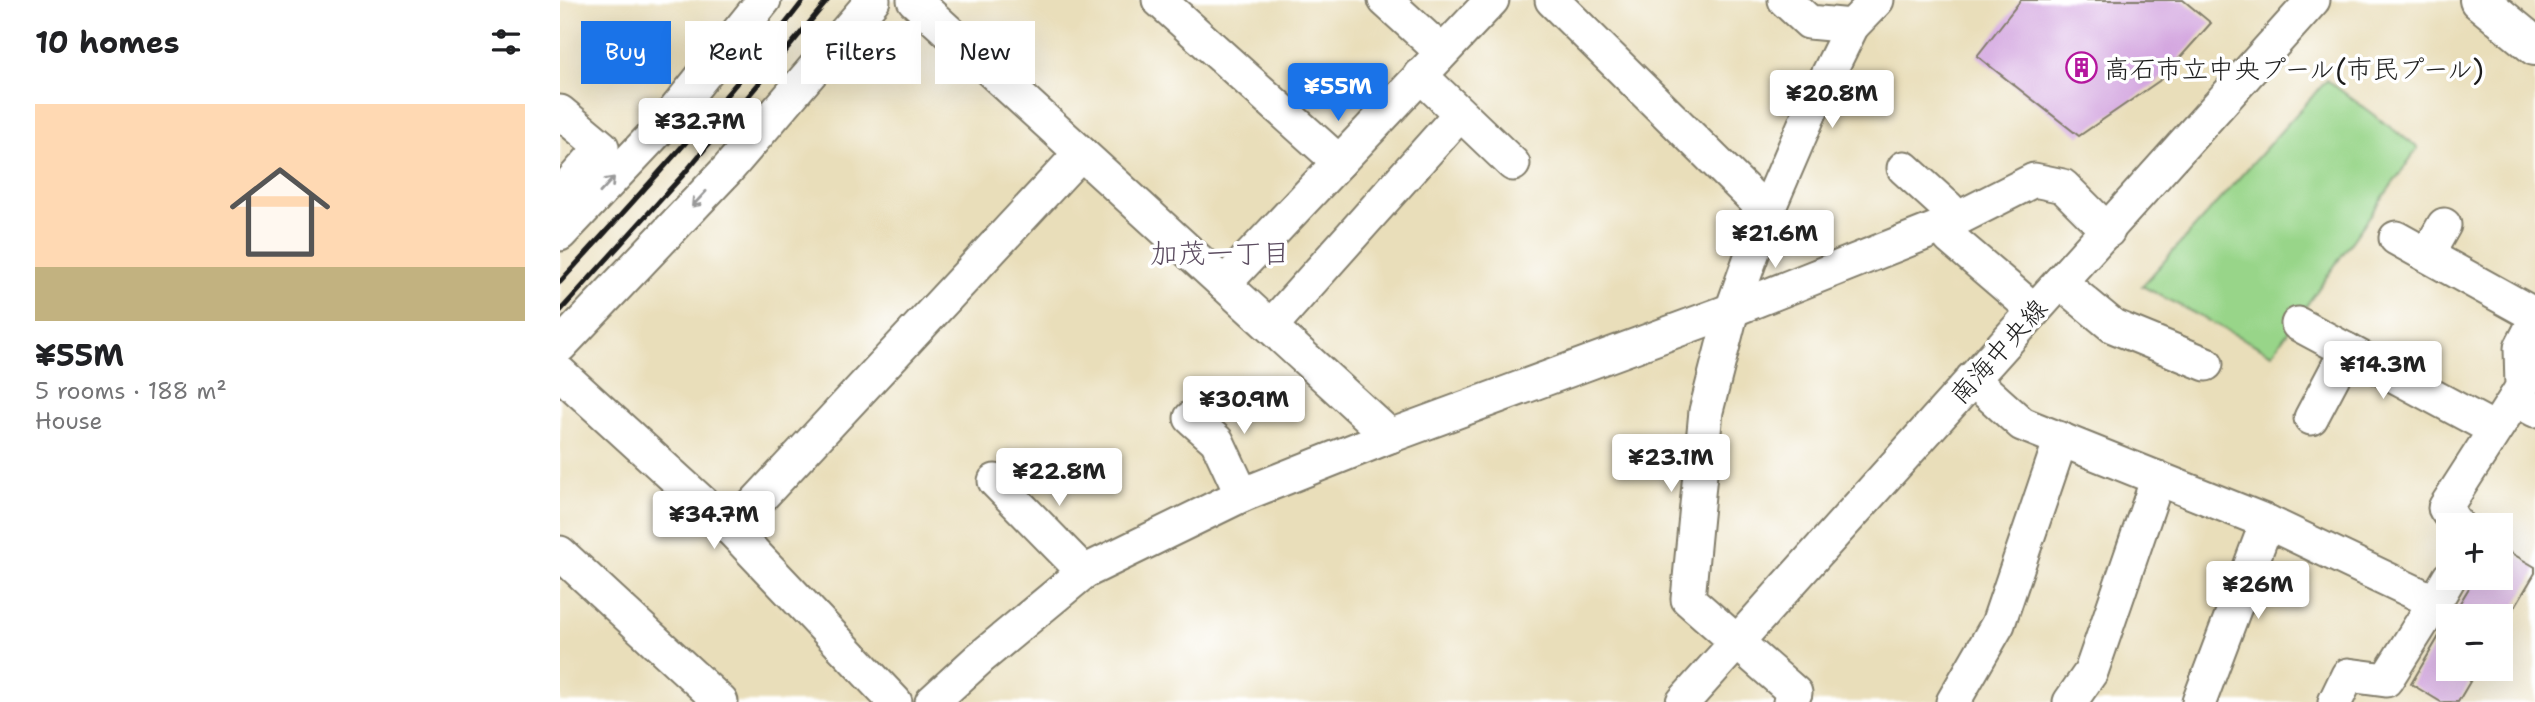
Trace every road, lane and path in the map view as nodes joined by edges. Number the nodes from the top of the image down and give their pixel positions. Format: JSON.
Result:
{"nodes":[{"id":1,"x":764,"y":0,"type":"edge"},
{"id":2,"x":873,"y":0,"type":"edge"},
{"id":3,"x":914,"y":0,"type":"edge"},
{"id":4,"x":1159,"y":0,"type":"edge"},
{"id":5,"x":1385,"y":0,"type":"edge"},
{"id":6,"x":1492,"y":0,"type":"edge"},
{"id":7,"x":1552,"y":0,"type":"edge"},
{"id":8,"x":1785,"y":0,"type":"edge"},
{"id":9,"x":1877,"y":0,"type":"edge"},
{"id":10,"x":2313,"y":0,"type":"edge"},
{"id":11,"x":2479,"y":0,"type":"edge"},
{"id":12,"x":1852,"y":26,"type":"junction"},
{"id":13,"x":2535,"y":46,"type":"edge"},
{"id":14,"x":1431,"y":63,"type":"junction"},
{"id":15,"x":560,"y":112,"type":"edge"},
{"id":16,"x":1460,"y":114,"type":"junction"},
{"id":17,"x":1081,"y":153,"type":"junction"},
{"id":18,"x":1339,"y":162,"type":"junction"},
{"id":19,"x":1513,"y":164,"type":"dead end"},
{"id":20,"x":1904,"y":168,"type":"dead end"},
{"id":21,"x":560,"y":195,"type":"edge"},
{"id":22,"x":1767,"y":212,"type":"junction"},
{"id":23,"x":1950,"y":222,"type":"junction"},
{"id":24,"x":2444,"y":225,"type":"dead end"},
{"id":25,"x":2108,"y":231,"type":"junction"},
{"id":26,"x":560,"y":234,"type":"edge"},
{"id":27,"x":2396,"y":238,"type":"dead end"},
{"id":28,"x":2427,"y":255,"type":"junction"},
{"id":29,"x":2060,"y":282,"type":"junction"},
{"id":30,"x":1224,"y":284,"type":"junction"},
{"id":31,"x":1732,"y":310,"type":"junction"},
{"id":32,"x":2034,"y":310,"type":"junction"},
{"id":33,"x":2535,"y":315,"type":"edge"},
{"id":34,"x":2535,"y":321,"type":"edge"},
{"id":35,"x":2298,"y":324,"type":"dead end"},
{"id":36,"x":1270,"y":327,"type":"junction"},
{"id":37,"x":560,"y":346,"type":"edge"},
{"id":38,"x":2347,"y":351,"type":"junction"},
{"id":39,"x":2206,"y":364,"type":"dead end"},
{"id":40,"x":560,"y":373,"type":"edge"},
{"id":41,"x":1972,"y":379,"type":"junction"},
{"id":42,"x":2525,"y":405,"type":"edge"},
{"id":43,"x":1191,"y":418,"type":"dead end"},
{"id":44,"x":2311,"y":418,"type":"dead end"},
{"id":45,"x":2494,"y":429,"type":"junction"},
{"id":46,"x":1391,"y":436,"type":"junction"},
{"id":47,"x":2061,"y":439,"type":"junction"},
{"id":48,"x":2158,"y":478,"type":"junction"},
{"id":49,"x":995,"y":481,"type":"dead end"},
{"id":50,"x":1242,"y":495,"type":"junction"},
{"id":51,"x":2449,"y":513,"type":"edge"},
{"id":52,"x":2267,"y":522,"type":"junction"},
{"id":53,"x":731,"y":529,"type":"junction"},
{"id":54,"x":560,"y":553,"type":"edge"},
{"id":55,"x":1084,"y":572,"type":"junction"},
{"id":56,"x":2436,"y":588,"type":"edge"},
{"id":57,"x":2442,"y":590,"type":"edge"},
{"id":58,"x":1737,"y":642,"type":"junction"},
{"id":59,"x":721,"y":702,"type":"edge"},
{"id":60,"x":895,"y":702,"type":"edge"},
{"id":61,"x":932,"y":702,"type":"edge"},
{"id":62,"x":1683,"y":702,"type":"edge"},
{"id":63,"x":1790,"y":702,"type":"edge"},
{"id":64,"x":1953,"y":702,"type":"edge"},
{"id":65,"x":2070,"y":702,"type":"edge"},
{"id":66,"x":2199,"y":702,"type":"edge"},
{"id":67,"x":2335,"y":702,"type":"edge"}],
"edges":[{"from":26,"to":1,"type":"street","one_way":true},
{"from":2,"to":37,"type":"street","one_way":true},
{"from":3,"to":17,"type":"street"},
{"from":4,"to":18,"type":"street"},
{"from":5,"to":14,"type":"street"},
{"from":6,"to":14,"type":"street"},
{"from":7,"to":22,"type":"street"},
{"from":8,"to":12,"type":"street"},
{"from":9,"to":12,"type":"street"},
{"from":10,"to":25,"type":"street","name":"南海中央線"},
{"from":11,"to":13,"type":"main road"},
{"from":12,"to":22,"type":"street"},
{"from":14,"to":16,"type":"street"},
{"from":14,"to":18,"type":"street"},
{"from":15,"to":21,"type":"street"},
{"from":16,"to":19,"type":"street"},
{"from":16,"to":36,"type":"street"},
{"from":17,"to":30,"type":"street"},
{"from":17,"to":53,"type":"street"},
{"from":18,"to":30,"type":"street"},
{"from":20,"to":23,"type":"street"},
{"from":22,"to":31,"type":"street"},
{"from":23,"to":25,"type":"street"},
{"from":23,"to":31,"type":"street"},
{"from":23,"to":32,"type":"street"},
{"from":24,"to":28,"type":"street"},
{"from":25,"to":29,"type":"street","name":"南海中央線"},
{"from":27,"to":28,"type":"street"},
{"from":28,"to":33,"type":"street"},
{"from":29,"to":32,"type":"street","name":"南海中央線"},
{"from":29,"to":39,"type":"street"},
{"from":30,"to":36,"type":"street"},
{"from":31,"to":46,"type":"street"},
{"from":31,"to":58,"type":"street"},
{"from":32,"to":41,"type":"street","name":"南海中央線"},
{"from":34,"to":42,"type":"street"},
{"from":35,"to":38,"type":"street"},
{"from":36,"to":46,"type":"street"},
{"from":38,"to":44,"type":"street"},
{"from":38,"to":45,"type":"street"},
{"from":40,"to":53,"type":"street"},
{"from":41,"to":47,"type":"street"},
{"from":41,"to":58,"type":"street","name":"南海中央線"},
{"from":42,"to":45,"type":"street"},
{"from":43,"to":50,"type":"street"},
{"from":45,"to":51,"type":"street"},
{"from":46,"to":50,"type":"street"},
{"from":47,"to":48,"type":"street"},
{"from":47,"to":64,"type":"street"},
{"from":48,"to":52,"type":"street"},
{"from":48,"to":65,"type":"street"},
{"from":49,"to":55,"type":"street"},
{"from":50,"to":55,"type":"street"},
{"from":52,"to":56,"type":"street"},
{"from":52,"to":66,"type":"street"},
{"from":53,"to":60,"type":"street"},
{"from":54,"to":59,"type":"street"},
{"from":55,"to":61,"type":"street"},
{"from":57,"to":67,"type":"street"},
{"from":58,"to":62,"type":"street","name":"南海中央線"},
{"from":58,"to":63,"type":"street"}]}
